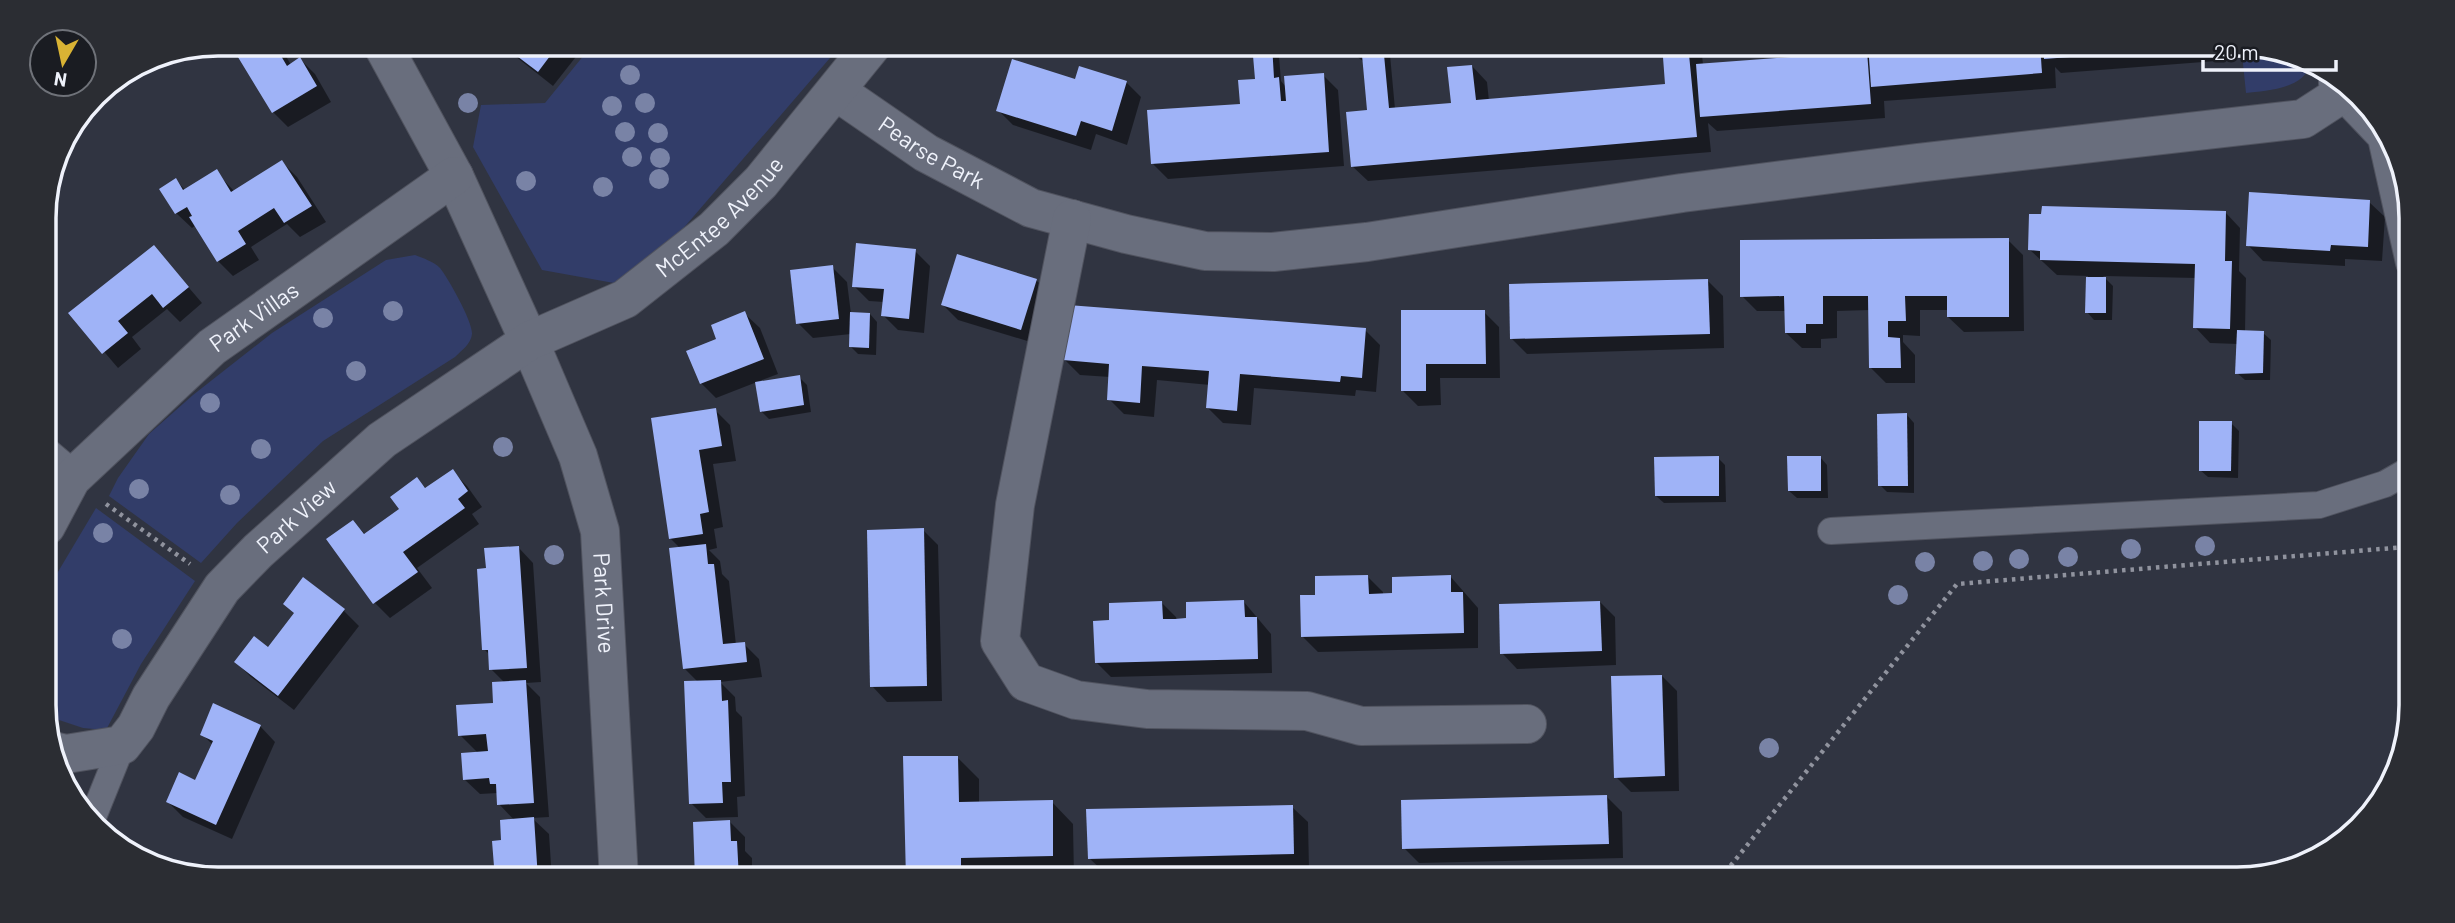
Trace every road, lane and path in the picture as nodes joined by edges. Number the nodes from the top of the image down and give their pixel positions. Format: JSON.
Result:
{"nodes":[{"id":1,"x":389,"y":56,"type":"edge"},
{"id":2,"x":864,"y":56,"type":"edge"},
{"id":3,"x":836,"y":91,"type":"junction"},
{"id":4,"x":2337,"y":91,"type":"edge"},
{"id":5,"x":2384,"y":150,"type":"edge"},
{"id":6,"x":454,"y":176,"type":"junction"},
{"id":7,"x":2399,"y":218,"type":"edge"},
{"id":8,"x":1072,"y":219,"type":"junction"},
{"id":9,"x":529,"y":341,"type":"junction"},
{"id":10,"x":58,"y":468,"type":"edge"},
{"id":11,"x":2399,"y":476,"type":"edge"},
{"id":12,"x":1831,"y":531,"type":"dead end"},
{"id":13,"x":2399,"y":547,"type":"edge"},
{"id":14,"x":222,"y":587,"type":"junction"},
{"id":15,"x":1527,"y":724,"type":"dead end"},
{"id":16,"x":122,"y":746,"type":"junction"},
{"id":17,"x":64,"y":754,"type":"edge"},
{"id":18,"x":95,"y":811,"type":"edge"},
{"id":19,"x":618,"y":867,"type":"edge"},
{"id":20,"x":1730,"y":867,"type":"edge"}],
"edges":[{"from":1,"to":6,"type":"street"},
{"from":2,"to":3,"type":"street","name":"McEntee Avenue"},
{"from":3,"to":8,"type":"street","name":"Pearse Park"},
{"from":3,"to":9,"type":"street","name":"McEntee Avenue"},
{"from":4,"to":8,"type":"street","name":"Pearse Park"},
{"from":5,"to":7,"type":"lane"},
{"from":6,"to":9,"type":"street"},
{"from":6,"to":10,"type":"street","name":"Park Villas"},
{"from":8,"to":15,"type":"street"},
{"from":9,"to":14,"type":"street","name":"Park View"},
{"from":9,"to":19,"type":"street","name":"Park Drive"},
{"from":10,"to":14,"type":"path"},
{"from":11,"to":12,"type":"lane"},
{"from":13,"to":20,"type":"path"},
{"from":14,"to":16,"type":"street","name":"Park View"},
{"from":16,"to":17,"type":"street"},
{"from":16,"to":18,"type":"lane"}]}
